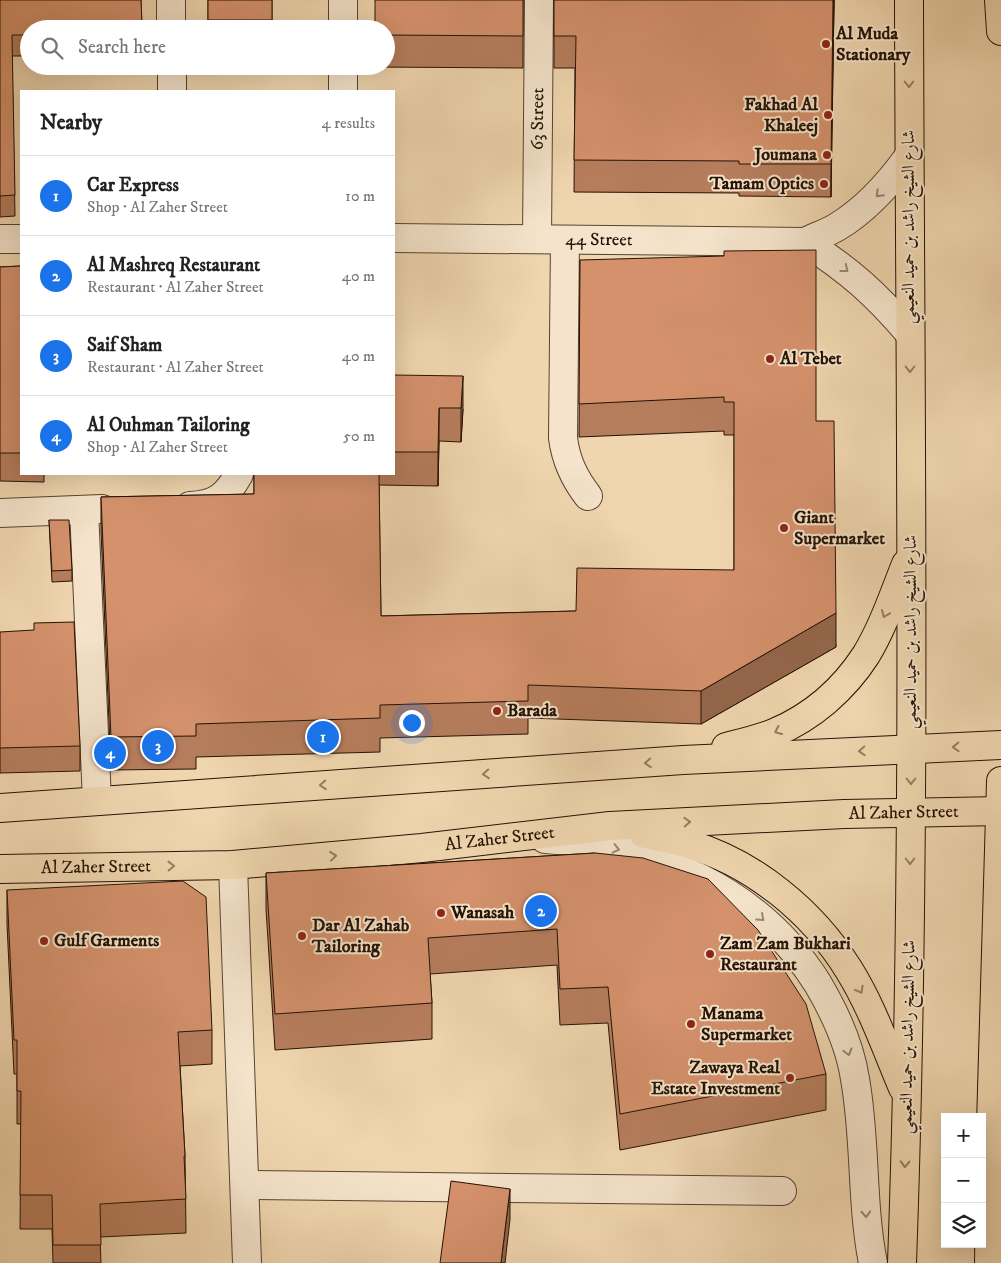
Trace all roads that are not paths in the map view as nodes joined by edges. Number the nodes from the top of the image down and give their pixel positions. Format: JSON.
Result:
{"nodes":[{"id":1,"x":171,"y":0,"type":"edge"},
{"id":2,"x":343,"y":0,"type":"edge"},
{"id":3,"x":539,"y":0,"type":"edge"},
{"id":4,"x":909,"y":0,"type":"edge"},
{"id":5,"x":999,"y":0,"type":"edge"},
{"id":6,"x":171,"y":20,"type":"edge"},
{"id":7,"x":343,"y":20,"type":"edge"},
{"id":8,"x":1001,"y":31,"type":"edge"},
{"id":9,"x":172,"y":75,"type":"edge"},
{"id":10,"x":343,"y":75,"type":"edge"},
{"id":11,"x":172,"y":90,"type":"edge"},
{"id":12,"x":343,"y":90,"type":"edge"},
{"id":13,"x":909,"y":156,"type":"junction"},
{"id":14,"x":395,"y":238,"type":"edge"},
{"id":15,"x":0,"y":239,"type":"edge"},
{"id":16,"x":20,"y":239,"type":"edge"},
{"id":17,"x":537,"y":239,"type":"junction"},
{"id":18,"x":565,"y":240,"type":"junction"},
{"id":19,"x":805,"y":242,"type":"junction"},
{"id":20,"x":910,"y":334,"type":"junction"},
{"id":21,"x":239,"y":475,"type":"edge"},
{"id":22,"x":588,"y":496,"type":"dead end"},
{"id":23,"x":168,"y":507,"type":"edge"},
{"id":24,"x":131,"y":508,"type":"edge"},
{"id":25,"x":84,"y":510,"type":"junction"},
{"id":26,"x":0,"y":513,"type":"edge"},
{"id":27,"x":911,"y":553,"type":"junction"},
{"id":28,"x":1001,"y":746,"type":"edge"},
{"id":29,"x":911,"y":749,"type":"junction"},
{"id":30,"x":683,"y":760,"type":"junction"},
{"id":31,"x":1001,"y":781,"type":"edge"},
{"id":32,"x":96,"y":801,"type":"junction"},
{"id":33,"x":0,"y":808,"type":"edge"},
{"id":34,"x":1000,"y":811,"type":"edge"},
{"id":35,"x":910,"y":813,"type":"junction"},
{"id":36,"x":610,"y":826,"type":"junction"},
{"id":37,"x":516,"y":837,"type":"junction"},
{"id":38,"x":233,"y":865,"type":"junction"},
{"id":39,"x":0,"y":870,"type":"edge"},
{"id":40,"x":1001,"y":1096,"type":"edge"},
{"id":41,"x":908,"y":1097,"type":"junction"},
{"id":42,"x":991,"y":1124,"type":"junction"},
{"id":43,"x":245,"y":1185,"type":"junction"},
{"id":44,"x":782,"y":1191,"type":"dead end"},
{"id":45,"x":247,"y":1263,"type":"edge"},
{"id":46,"x":873,"y":1263,"type":"edge"},
{"id":47,"x":902,"y":1263,"type":"edge"},
{"id":48,"x":989,"y":1263,"type":"edge"}],
"edges":[{"from":1,"to":6,"type":"street"},
{"from":2,"to":7,"type":"street"},
{"from":3,"to":17,"type":"street","name":"63 Street"},
{"from":4,"to":13,"type":"main road","name":"شارع الشيخ راشد بن حميد النعيمي","one_way":true},
{"from":5,"to":8,"type":"main road"},
{"from":9,"to":11,"type":"street"},
{"from":10,"to":12,"type":"street"},
{"from":13,"to":19,"type":"street","name":"44 Street","one_way":true},
{"from":13,"to":20,"type":"main road","name":"شارع الشيخ راشد بن حميد النعيمي"},
{"from":14,"to":17,"type":"street","name":"44 Street"},
{"from":15,"to":16,"type":"street"},
{"from":17,"to":18,"type":"street","name":"44 Street"},
{"from":18,"to":19,"type":"street","name":"44 Street"},
{"from":18,"to":22,"type":"street"},
{"from":19,"to":20,"type":"street","one_way":true},
{"from":20,"to":27,"type":"main road","name":"شارع الشيخ راشد بن حميد النعيمي","one_way":true},
{"from":21,"to":23,"type":"street"},
{"from":24,"to":25,"type":"street"},
{"from":25,"to":26,"type":"street"},
{"from":25,"to":32,"type":"street"},
{"from":27,"to":29,"type":"main road","name":"شارع الشيخ راشد بن حميد النعيمي"},
{"from":27,"to":30,"type":"main road","one_way":true},
{"from":28,"to":29,"type":"main road","one_way":true},
{"from":29,"to":30,"type":"main road","one_way":true},
{"from":29,"to":35,"type":"main road","name":"شارع الشيخ راشد بن حميد النعيمي","one_way":true},
{"from":30,"to":32,"type":"main road","one_way":true},
{"from":31,"to":34,"type":"main road"},
{"from":32,"to":33,"type":"main road"},
{"from":34,"to":35,"type":"main road","name":"Al Zaher Street"},
{"from":34,"to":42,"type":"main road"},
{"from":36,"to":35,"type":"main road","name":"Al Zaher Street","one_way":true},
{"from":35,"to":41,"type":"main road","name":"شارع الشيخ راشد بن حميد النعيمي","one_way":true},
{"from":36,"to":37,"type":"main road","name":"Al Zaher Street"},
{"from":36,"to":41,"type":"main road","one_way":true},
{"from":38,"to":37,"type":"main road","name":"Al Zaher Street","one_way":true},
{"from":37,"to":46,"type":"street","one_way":true},
{"from":39,"to":38,"type":"main road","name":"Al Zaher Street","one_way":true},
{"from":38,"to":43,"type":"street"},
{"from":40,"to":42,"type":"main road"},
{"from":41,"to":47,"type":"main road","name":"شارع الشيخ راشد بن حميد النعيمي","one_way":true},
{"from":42,"to":48,"type":"main road"},
{"from":43,"to":44,"type":"street"},
{"from":43,"to":45,"type":"street"}]}
